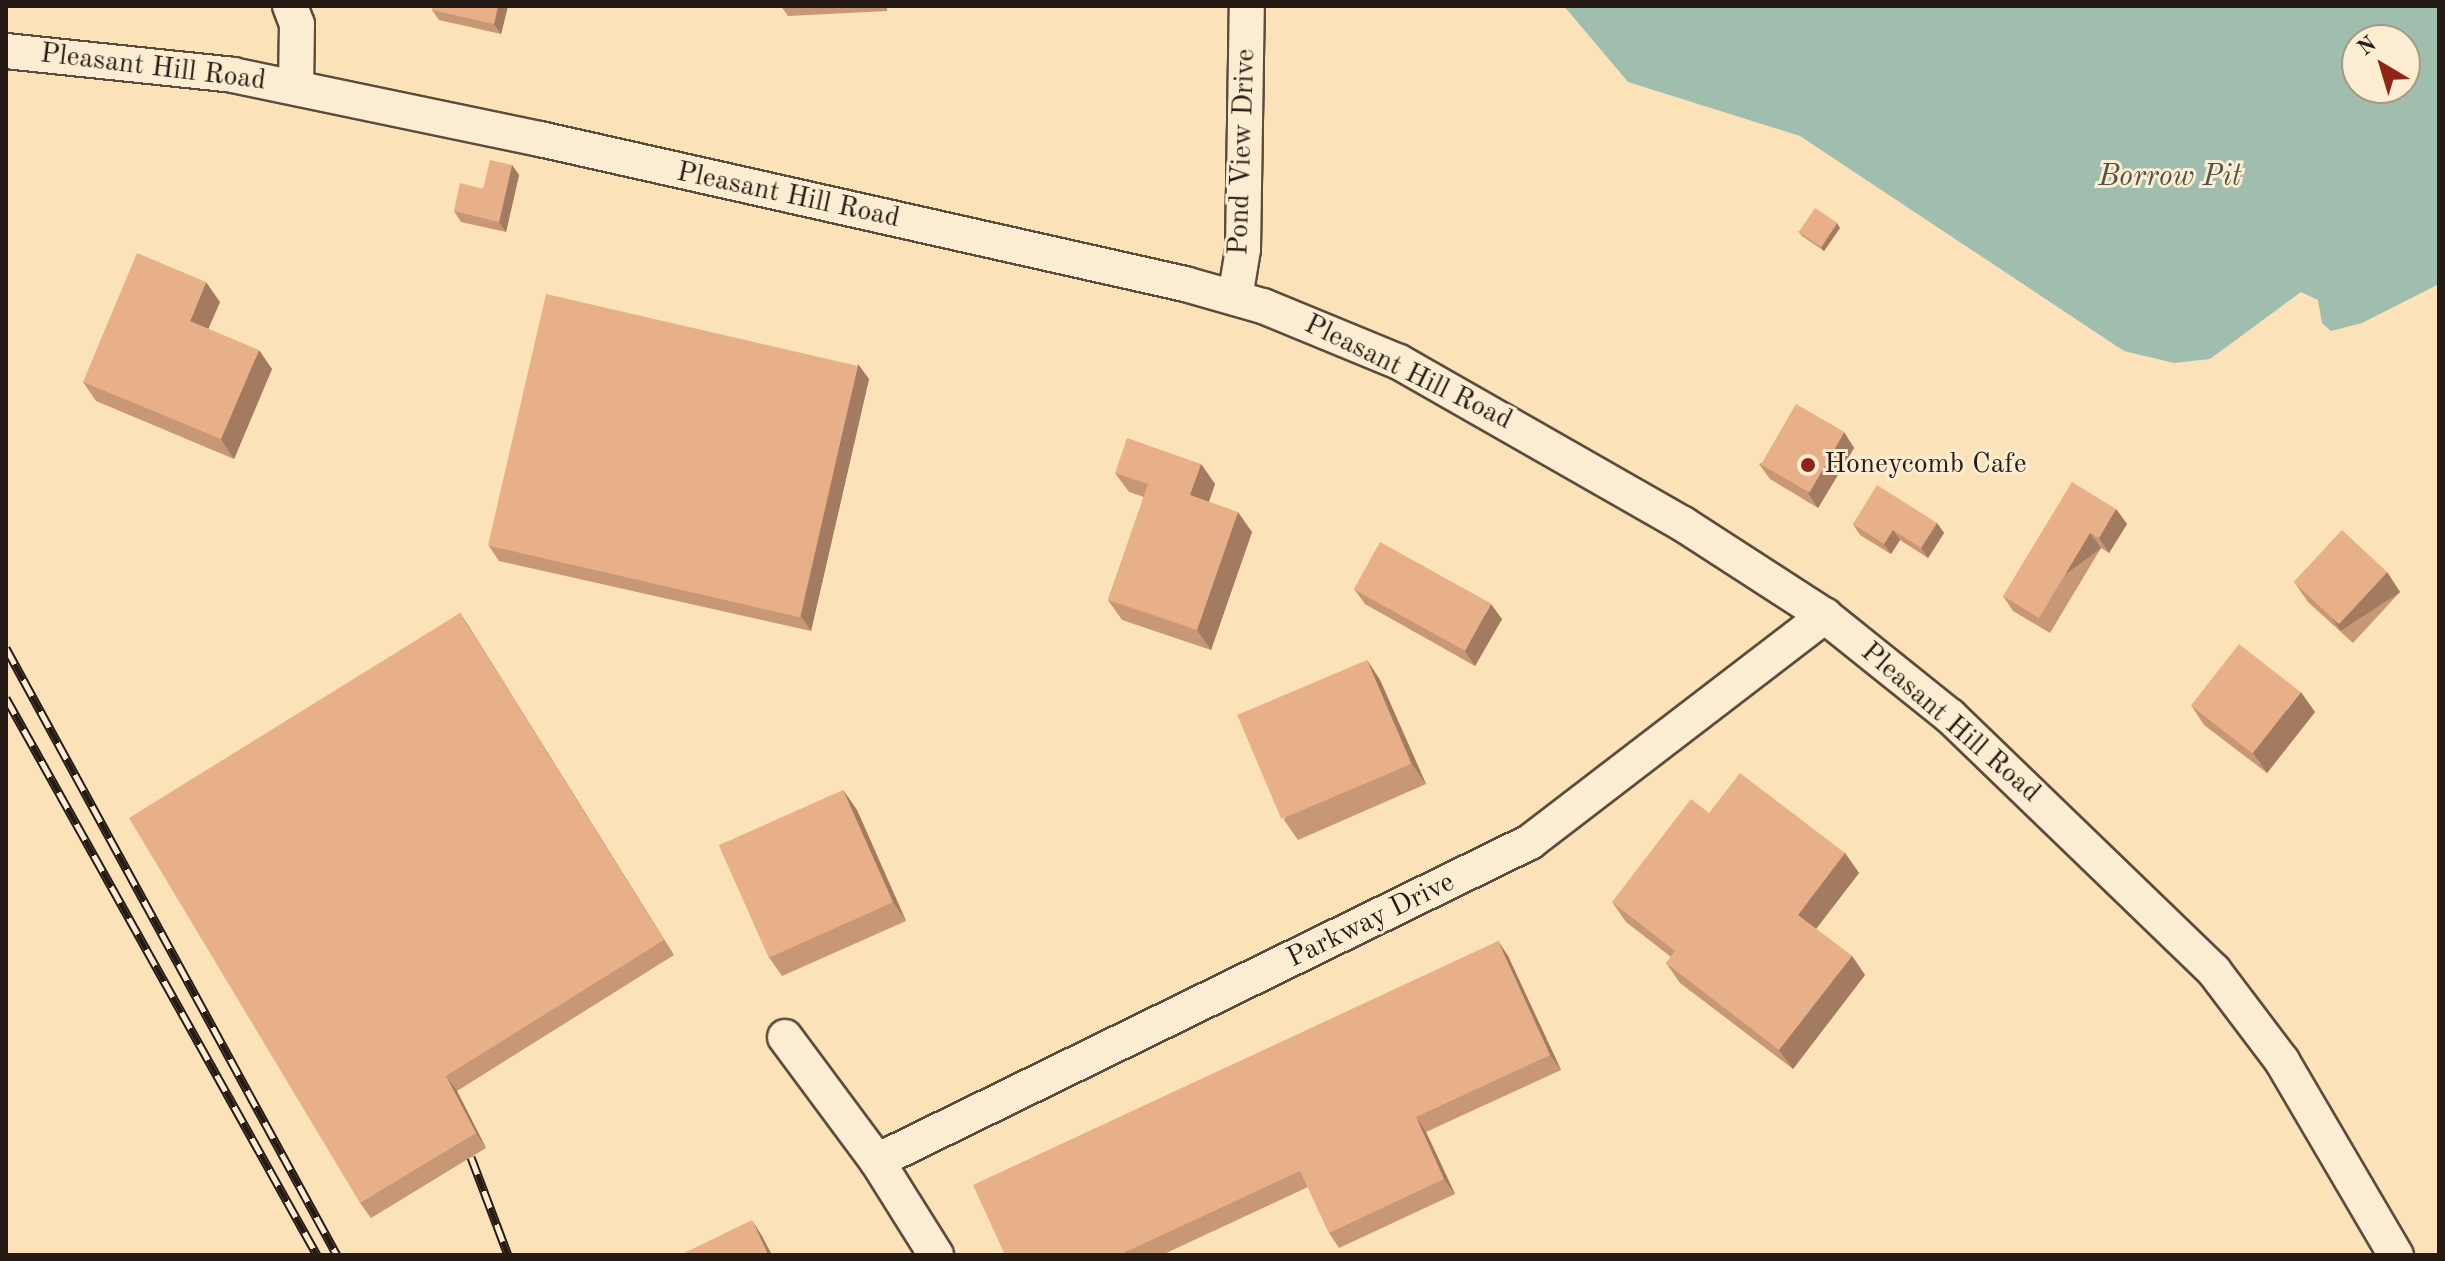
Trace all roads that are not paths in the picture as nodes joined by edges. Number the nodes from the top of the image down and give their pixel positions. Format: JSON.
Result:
{"nodes":[{"id":1,"x":290,"y":6,"type":"edge"},
{"id":2,"x":1247,"y":6,"type":"edge"},
{"id":3,"x":6,"y":51,"type":"edge"},
{"id":4,"x":296,"y":86,"type":"junction"},
{"id":5,"x":1235,"y":298,"type":"junction"},
{"id":6,"x":1825,"y":616,"type":"junction"},
{"id":7,"x":785,"y":1037,"type":"dead end"},
{"id":8,"x":877,"y":1161,"type":"junction"},
{"id":9,"x":936,"y":1255,"type":"edge"},
{"id":10,"x":2396,"y":1255,"type":"edge"}],
"edges":[{"from":1,"to":4,"type":"street"},
{"from":2,"to":5,"type":"street","name":"Pond View Drive"},
{"from":3,"to":4,"type":"street","name":"Pleasant Hill Road"},
{"from":4,"to":5,"type":"street","name":"Pleasant Hill Road"},
{"from":5,"to":6,"type":"street","name":"Pleasant Hill Road"},
{"from":6,"to":8,"type":"street","name":"Parkway Drive"},
{"from":6,"to":10,"type":"street","name":"Pleasant Hill Road"},
{"from":7,"to":8,"type":"street"},
{"from":8,"to":9,"type":"street"}]}
